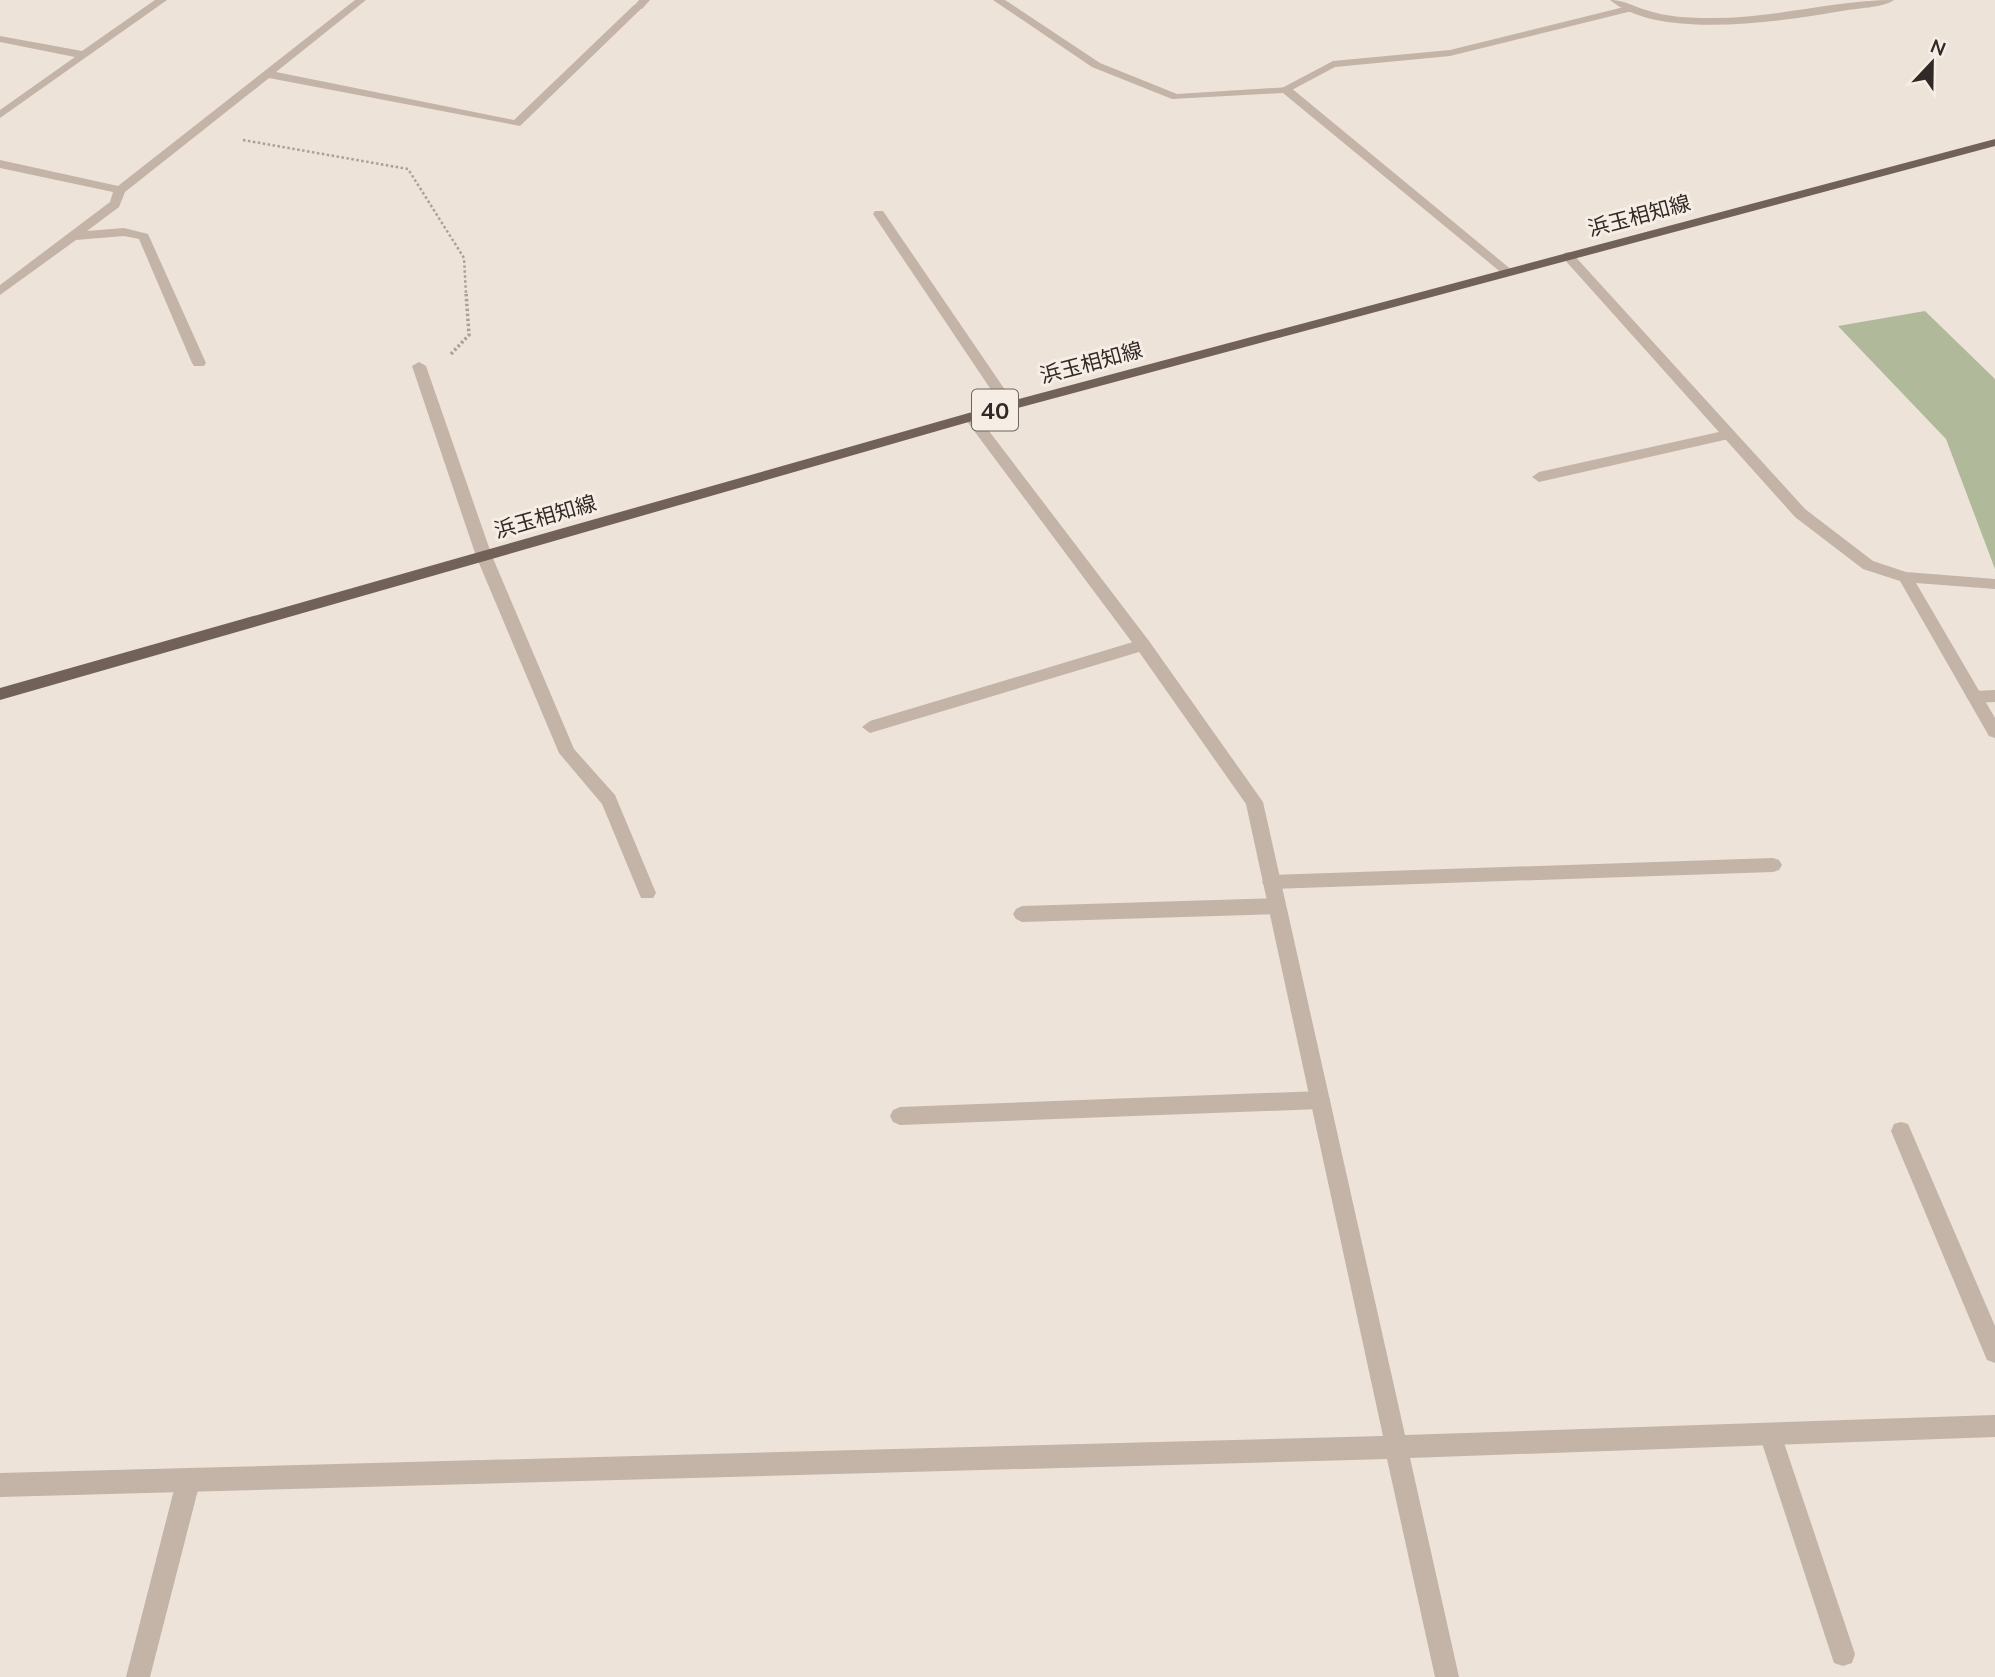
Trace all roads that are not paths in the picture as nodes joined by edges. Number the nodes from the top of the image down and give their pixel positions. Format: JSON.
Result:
{"nodes":[{"id":1,"x":162,"y":0,"type":"edge"},
{"id":2,"x":361,"y":0,"type":"edge"},
{"id":3,"x":998,"y":0,"type":"edge"},
{"id":4,"x":1615,"y":0,"type":"edge"},
{"id":5,"x":1889,"y":0,"type":"edge"},
{"id":6,"x":641,"y":3,"type":"edge"},
{"id":7,"x":1628,"y":9,"type":"junction"},
{"id":8,"x":0,"y":39,"type":"edge"},
{"id":9,"x":84,"y":55,"type":"junction"},
{"id":10,"x":267,"y":74,"type":"junction"},
{"id":11,"x":1286,"y":89,"type":"junction"},
{"id":12,"x":0,"y":115,"type":"edge"},
{"id":13,"x":1995,"y":142,"type":"edge"},
{"id":14,"x":0,"y":164,"type":"edge"},
{"id":15,"x":120,"y":190,"type":"junction"},
{"id":16,"x":879,"y":214,"type":"dead end"},
{"id":17,"x":74,"y":236,"type":"junction"},
{"id":18,"x":1568,"y":256,"type":"junction"},
{"id":19,"x":1507,"y":271,"type":"junction"},
{"id":20,"x":0,"y":291,"type":"edge"},
{"id":21,"x":199,"y":363,"type":"dead end"},
{"id":22,"x":419,"y":366,"type":"road end"},
{"id":23,"x":1009,"y":406,"type":"junction"},
{"id":24,"x":971,"y":417,"type":"junction"},
{"id":25,"x":1728,"y":435,"type":"junction"},
{"id":26,"x":1539,"y":477,"type":"dead end"},
{"id":27,"x":484,"y":556,"type":"junction"},
{"id":28,"x":1905,"y":578,"type":"junction"},
{"id":29,"x":1995,"y":584,"type":"edge"},
{"id":30,"x":1143,"y":645,"type":"junction"},
{"id":31,"x":0,"y":694,"type":"edge"},
{"id":32,"x":1995,"y":696,"type":"edge"},
{"id":33,"x":1974,"y":697,"type":"junction"},
{"id":34,"x":870,"y":727,"type":"dead end"},
{"id":35,"x":1995,"y":732,"type":"edge"},
{"id":36,"x":1773,"y":865,"type":"dead end"},
{"id":37,"x":1272,"y":882,"type":"junction"},
{"id":38,"x":647,"y":893,"type":"dead end"},
{"id":39,"x":1277,"y":906,"type":"junction"},
{"id":40,"x":1022,"y":915,"type":"dead end"},
{"id":41,"x":1320,"y":1100,"type":"junction"},
{"id":42,"x":900,"y":1116,"type":"dead end"},
{"id":43,"x":1900,"y":1131,"type":"dead end"},
{"id":44,"x":1995,"y":1352,"type":"edge"},
{"id":45,"x":1995,"y":1426,"type":"edge"},
{"id":46,"x":1770,"y":1434,"type":"junction"},
{"id":47,"x":1398,"y":1447,"type":"junction"},
{"id":48,"x":188,"y":1482,"type":"junction"},
{"id":49,"x":0,"y":1485,"type":"edge"},
{"id":50,"x":1843,"y":1654,"type":"dead end"},
{"id":51,"x":138,"y":1677,"type":"edge"},
{"id":52,"x":1447,"y":1677,"type":"edge"}],
"edges":[{"from":1,"to":9,"type":"street"},
{"from":2,"to":10,"type":"street"},
{"from":3,"to":11,"type":"street"},
{"from":4,"to":7,"type":"street"},
{"from":5,"to":7,"type":"street"},
{"from":6,"to":10,"type":"street"},
{"from":7,"to":11,"type":"street"},
{"from":8,"to":9,"type":"street"},
{"from":9,"to":12,"type":"street"},
{"from":10,"to":15,"type":"street"},
{"from":11,"to":19,"type":"street"},
{"from":13,"to":18,"type":"main road","name":"浜玉相知線","number":"40"},
{"from":14,"to":15,"type":"street"},
{"from":15,"to":17,"type":"street"},
{"from":16,"to":23,"type":"street"},
{"from":17,"to":20,"type":"street"},
{"from":17,"to":21,"type":"street"},
{"from":18,"to":19,"type":"main road","name":"浜玉相知線","number":"40"},
{"from":18,"to":25,"type":"street"},
{"from":19,"to":23,"type":"main road","name":"浜玉相知線","number":"40"},
{"from":22,"to":27,"type":"street"},
{"from":23,"to":24,"type":"main road","name":"浜玉相知線","number":"40"},
{"from":24,"to":27,"type":"main road","name":"浜玉相知線","number":"40"},
{"from":24,"to":30,"type":"street"},
{"from":25,"to":26,"type":"street"},
{"from":25,"to":28,"type":"street"},
{"from":27,"to":31,"type":"main road","name":"浜玉相知線","number":"40"},
{"from":27,"to":38,"type":"street"},
{"from":28,"to":29,"type":"street"},
{"from":28,"to":33,"type":"street"},
{"from":30,"to":34,"type":"street"},
{"from":30,"to":37,"type":"street"},
{"from":32,"to":33,"type":"street"},
{"from":33,"to":35,"type":"street"},
{"from":36,"to":37,"type":"street"},
{"from":37,"to":39,"type":"street"},
{"from":39,"to":40,"type":"street"},
{"from":39,"to":41,"type":"street"},
{"from":41,"to":42,"type":"street"},
{"from":41,"to":47,"type":"street"},
{"from":43,"to":44,"type":"street"},
{"from":45,"to":46,"type":"street"},
{"from":46,"to":47,"type":"street"},
{"from":46,"to":50,"type":"street"},
{"from":47,"to":48,"type":"street"},
{"from":47,"to":52,"type":"street"},
{"from":48,"to":49,"type":"street"},
{"from":48,"to":51,"type":"street"}]}
